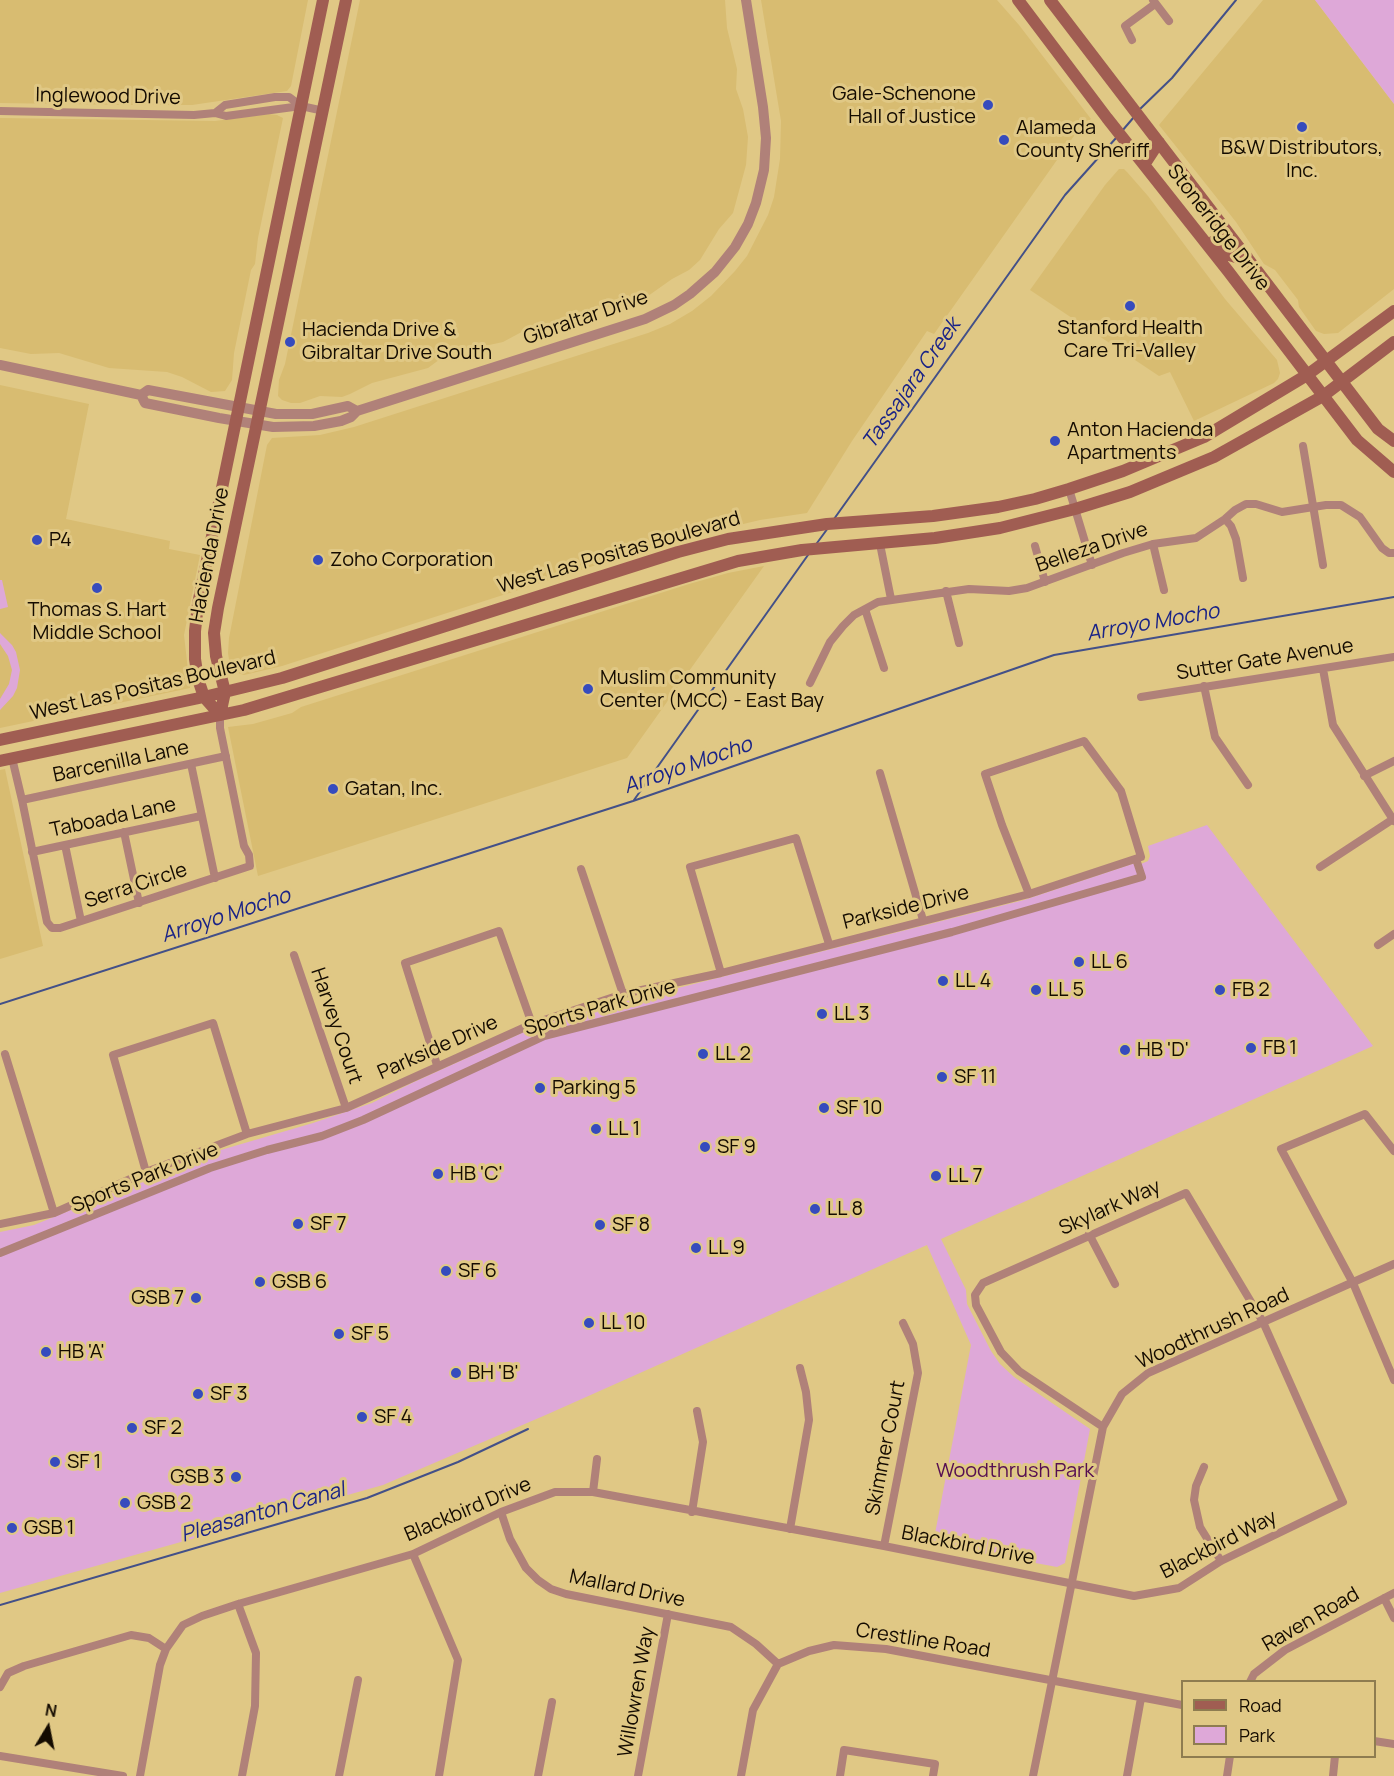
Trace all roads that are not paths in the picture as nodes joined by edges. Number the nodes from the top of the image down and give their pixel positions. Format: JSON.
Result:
{"nodes":[{"id":1,"x":323,"y":0,"type":"edge"},
{"id":2,"x":346,"y":0,"type":"edge"},
{"id":3,"x":746,"y":0,"type":"edge"},
{"id":4,"x":1018,"y":0,"type":"edge"},
{"id":5,"x":1050,"y":0,"type":"edge"},
{"id":6,"x":1154,"y":2,"type":"edge"},
{"id":7,"x":1169,"y":21,"type":"dead end"},
{"id":8,"x":1132,"y":40,"type":"dead end"},
{"id":9,"x":302,"y":106,"type":"junction"},
{"id":10,"x":0,"y":111,"type":"edge"},
{"id":11,"x":324,"y":111,"type":"junction"},
{"id":12,"x":1159,"y":141,"type":"junction"},
{"id":13,"x":1144,"y":165,"type":"junction"},
{"id":14,"x":1178,"y":209,"type":"junction"},
{"id":15,"x":1247,"y":257,"type":"junction"},
{"id":16,"x":1394,"y":311,"type":"edge"},
{"id":17,"x":1394,"y":342,"type":"edge"},
{"id":18,"x":1326,"y":361,"type":"junction"},
{"id":19,"x":0,"y":365,"type":"edge"},
{"id":20,"x":1307,"y":375,"type":"junction"},
{"id":21,"x":1342,"y":381,"type":"junction"},
{"id":22,"x":141,"y":395,"type":"junction"},
{"id":23,"x":1323,"y":396,"type":"junction"},
{"id":24,"x":239,"y":407,"type":"junction"},
{"id":25,"x":259,"y":411,"type":"junction"},
{"id":26,"x":357,"y":411,"type":"junction"},
{"id":27,"x":236,"y":421,"type":"junction"},
{"id":28,"x":256,"y":424,"type":"junction"},
{"id":29,"x":1394,"y":441,"type":"edge"},
{"id":30,"x":1303,"y":446,"type":"dead end"},
{"id":31,"x":1394,"y":472,"type":"edge"},
{"id":32,"x":1069,"y":489,"type":"junction"},
{"id":33,"x":1313,"y":508,"type":"junction"},
{"id":34,"x":1075,"y":509,"type":"junction"},
{"id":35,"x":1225,"y":519,"type":"junction"},
{"id":36,"x":880,"y":544,"type":"junction"},
{"id":37,"x":1153,"y":544,"type":"junction"},
{"id":38,"x":1035,"y":546,"type":"dead end"},
{"id":39,"x":1394,"y":553,"type":"edge"},
{"id":40,"x":1092,"y":565,"type":"junction"},
{"id":41,"x":1323,"y":565,"type":"dead end"},
{"id":42,"x":1243,"y":578,"type":"dead end"},
{"id":43,"x":1045,"y":582,"type":"junction"},
{"id":44,"x":1164,"y":590,"type":"dead end"},
{"id":45,"x":946,"y":591,"type":"junction"},
{"id":46,"x":891,"y":599,"type":"junction"},
{"id":47,"x":865,"y":609,"type":"junction"},
{"id":48,"x":959,"y":643,"type":"dead end"},
{"id":49,"x":1394,"y":657,"type":"edge"},
{"id":50,"x":884,"y":668,"type":"dead end"},
{"id":51,"x":1323,"y":669,"type":"junction"},
{"id":52,"x":810,"y":683,"type":"dead end"},
{"id":53,"x":1204,"y":686,"type":"junction"},
{"id":54,"x":225,"y":692,"type":"junction"},
{"id":55,"x":204,"y":697,"type":"junction"},
{"id":56,"x":1141,"y":697,"type":"dead end"},
{"id":57,"x":220,"y":715,"type":"junction"},
{"id":58,"x":0,"y":740,"type":"edge"},
{"id":59,"x":226,"y":756,"type":"junction"},
{"id":60,"x":6,"y":760,"type":"edge"},
{"id":61,"x":1394,"y":761,"type":"edge"},
{"id":62,"x":191,"y":764,"type":"junction"},
{"id":63,"x":880,"y":773,"type":"dead end"},
{"id":64,"x":1364,"y":776,"type":"junction"},
{"id":65,"x":1248,"y":785,"type":"dead end"},
{"id":66,"x":22,"y":800,"type":"junction"},
{"id":67,"x":201,"y":816,"type":"junction"},
{"id":68,"x":1393,"y":820,"type":"edge"},
{"id":69,"x":124,"y":832,"type":"junction"},
{"id":70,"x":65,"y":845,"type":"junction"},
{"id":71,"x":32,"y":852,"type":"junction"},
{"id":72,"x":1139,"y":858,"type":"junction"},
{"id":73,"x":1320,"y":867,"type":"dead end"},
{"id":74,"x":581,"y":869,"type":"dead end"},
{"id":75,"x":215,"y":878,"type":"junction"},
{"id":76,"x":1029,"y":894,"type":"junction"},
{"id":77,"x":139,"y":903,"type":"junction"},
{"id":78,"x":923,"y":920,"type":"junction"},
{"id":79,"x":81,"y":921,"type":"junction"},
{"id":80,"x":1394,"y":934,"type":"edge"},
{"id":81,"x":829,"y":944,"type":"junction"},
{"id":82,"x":1378,"y":945,"type":"dead end"},
{"id":83,"x":294,"y":955,"type":"dead end"},
{"id":84,"x":721,"y":973,"type":"junction"},
{"id":85,"x":623,"y":994,"type":"junction"},
{"id":86,"x":532,"y":1024,"type":"junction"},
{"id":87,"x":5,"y":1054,"type":"dead end"},
{"id":88,"x":436,"y":1065,"type":"junction"},
{"id":89,"x":346,"y":1108,"type":"junction"},
{"id":90,"x":248,"y":1134,"type":"junction"},
{"id":91,"x":1394,"y":1151,"type":"edge"},
{"id":92,"x":146,"y":1172,"type":"junction"},
{"id":93,"x":54,"y":1213,"type":"junction"},
{"id":94,"x":0,"y":1224,"type":"edge"},
{"id":95,"x":1089,"y":1234,"type":"junction"},
{"id":96,"x":0,"y":1253,"type":"edge"},
{"id":97,"x":1394,"y":1264,"type":"edge"},
{"id":98,"x":1353,"y":1283,"type":"junction"},
{"id":99,"x":1115,"y":1284,"type":"dead end"},
{"id":100,"x":1263,"y":1322,"type":"junction"},
{"id":101,"x":903,"y":1323,"type":"dead end"},
{"id":102,"x":800,"y":1368,"type":"dead end"},
{"id":103,"x":1394,"y":1378,"type":"edge"},
{"id":104,"x":697,"y":1411,"type":"dead end"},
{"id":105,"x":1103,"y":1428,"type":"junction"},
{"id":106,"x":597,"y":1459,"type":"dead end"},
{"id":107,"x":1204,"y":1467,"type":"dead end"},
{"id":108,"x":593,"y":1492,"type":"junction"},
{"id":109,"x":1343,"y":1502,"type":"joint"},
{"id":110,"x":501,"y":1512,"type":"junction"},
{"id":111,"x":692,"y":1512,"type":"junction"},
{"id":112,"x":790,"y":1529,"type":"junction"},
{"id":113,"x":884,"y":1546,"type":"junction"},
{"id":114,"x":413,"y":1554,"type":"junction"},
{"id":115,"x":1221,"y":1561,"type":"junction"},
{"id":116,"x":1071,"y":1583,"type":"junction"},
{"id":117,"x":1394,"y":1593,"type":"edge"},
{"id":118,"x":1384,"y":1598,"type":"junction"},
{"id":119,"x":238,"y":1604,"type":"junction"},
{"id":120,"x":668,"y":1614,"type":"junction"},
{"id":121,"x":1394,"y":1618,"type":"edge"},
{"id":122,"x":166,"y":1649,"type":"junction"},
{"id":123,"x":778,"y":1664,"type":"junction"},
{"id":124,"x":358,"y":1680,"type":"dead end"},
{"id":125,"x":1051,"y":1680,"type":"junction"},
{"id":126,"x":1251,"y":1680,"type":"edge"},
{"id":127,"x":0,"y":1688,"type":"edge"},
{"id":128,"x":1141,"y":1698,"type":"junction"},
{"id":129,"x":552,"y":1702,"type":"dead end"},
{"id":130,"x":1181,"y":1704,"type":"edge"},
{"id":131,"x":1376,"y":1741,"type":"edge"},
{"id":132,"x":1394,"y":1744,"type":"edge"},
{"id":133,"x":0,"y":1756,"type":"edge"},
{"id":134,"x":1230,"y":1758,"type":"edge"},
{"id":135,"x":1335,"y":1758,"type":"edge"},
{"id":136,"x":123,"y":1776,"type":"edge"},
{"id":137,"x":140,"y":1776,"type":"edge"},
{"id":138,"x":242,"y":1776,"type":"edge"},
{"id":139,"x":339,"y":1776,"type":"edge"},
{"id":140,"x":439,"y":1776,"type":"edge"},
{"id":141,"x":538,"y":1776,"type":"edge"},
{"id":142,"x":638,"y":1776,"type":"edge"},
{"id":143,"x":741,"y":1776,"type":"edge"},
{"id":144,"x":840,"y":1776,"type":"edge"},
{"id":145,"x":933,"y":1776,"type":"edge"},
{"id":146,"x":1033,"y":1776,"type":"edge"},
{"id":147,"x":1127,"y":1776,"type":"edge"},
{"id":148,"x":1227,"y":1776,"type":"edge"},
{"id":149,"x":1333,"y":1776,"type":"edge"}],
"edges":[{"from":1,"to":9,"type":"main road","name":"Hacienda Drive"},
{"from":2,"to":11,"type":"main road","name":"Hacienda Drive"},
{"from":3,"to":26,"type":"street","name":"Gibraltar Drive"},
{"from":4,"to":13,"type":"main road","name":"Stoneridge Drive"},
{"from":5,"to":12,"type":"main road","name":"Stoneridge Drive"},
{"from":6,"to":7,"type":"street"},
{"from":6,"to":8,"type":"street"},
{"from":9,"to":10,"type":"street","name":"Inglewood Drive"},
{"from":9,"to":11,"type":"street","name":"Inglewood Drive"},
{"from":9,"to":24,"type":"main road","name":"Hacienda Drive"},
{"from":11,"to":25,"type":"main road","name":"Hacienda Drive"},
{"from":12,"to":13,"type":"main road"},
{"from":12,"to":15,"type":"main road","name":"Stoneridge Drive"},
{"from":13,"to":14,"type":"main road","name":"Stoneridge Drive"},
{"from":14,"to":15,"type":"main road"},
{"from":14,"to":20,"type":"main road","name":"Stoneridge Drive"},
{"from":15,"to":18,"type":"main road","name":"Stoneridge Drive"},
{"from":16,"to":18,"type":"main road","name":"West Las Positas Boulevard"},
{"from":17,"to":21,"type":"main road","name":"West Las Positas Boulevard"},
{"from":18,"to":20,"type":"main road","name":"West Las Positas Boulevard"},
{"from":18,"to":21,"type":"main road","name":"Stoneridge Drive"},
{"from":19,"to":22,"type":"street","name":"Gibraltar Drive"},
{"from":20,"to":23,"type":"main road","name":"Stoneridge Drive"},
{"from":20,"to":32,"type":"main road","name":"West Las Positas Boulevard"},
{"from":21,"to":23,"type":"main road","name":"West Las Positas Boulevard"},
{"from":21,"to":29,"type":"main road","name":"Stoneridge Drive"},
{"from":22,"to":24,"type":"street","name":"Gibraltar Drive"},
{"from":22,"to":27,"type":"street","name":"Gibraltar Drive"},
{"from":23,"to":31,"type":"main road","name":"Stoneridge Drive"},
{"from":23,"to":34,"type":"main road","name":"West Las Positas Boulevard"},
{"from":24,"to":25,"type":"street","name":"Gibraltar Drive"},
{"from":24,"to":27,"type":"main road","name":"Hacienda Drive"},
{"from":25,"to":26,"type":"street","name":"Gibraltar Drive"},
{"from":25,"to":28,"type":"main road","name":"Hacienda Drive"},
{"from":26,"to":28,"type":"street","name":"Gibraltar Drive"},
{"from":27,"to":28,"type":"street","name":"Gibraltar Drive"},
{"from":27,"to":55,"type":"main road","name":"Hacienda Drive"},
{"from":28,"to":54,"type":"main road","name":"Hacienda Drive"},
{"from":30,"to":33,"type":"street"},
{"from":32,"to":34,"type":"street"},
{"from":32,"to":54,"type":"main road","name":"West Las Positas Boulevard"},
{"from":33,"to":35,"type":"street","name":"Belleza Drive"},
{"from":33,"to":39,"type":"street","name":"Belleza Drive"},
{"from":33,"to":41,"type":"street"},
{"from":34,"to":36,"type":"main road","name":"West Las Positas Boulevard"},
{"from":34,"to":40,"type":"street"},
{"from":35,"to":37,"type":"street","name":"Belleza Drive"},
{"from":35,"to":42,"type":"street"},
{"from":36,"to":46,"type":"street"},
{"from":36,"to":57,"type":"main road","name":"West Las Positas Boulevard"},
{"from":37,"to":40,"type":"street","name":"Belleza Drive"},
{"from":37,"to":44,"type":"street"},
{"from":38,"to":43,"type":"street"},
{"from":40,"to":43,"type":"street","name":"Belleza Drive"},
{"from":43,"to":45,"type":"street","name":"Belleza Drive"},
{"from":45,"to":46,"type":"street","name":"Belleza Drive"},
{"from":45,"to":48,"type":"street"},
{"from":46,"to":47,"type":"street","name":"Belleza Drive"},
{"from":47,"to":50,"type":"street"},
{"from":47,"to":52,"type":"street","name":"Belleza Drive"},
{"from":49,"to":51,"type":"street","name":"Sutter Gate Avenue"},
{"from":51,"to":53,"type":"street","name":"Sutter Gate Avenue"},
{"from":51,"to":64,"type":"street"},
{"from":53,"to":56,"type":"street","name":"Sutter Gate Avenue"},
{"from":53,"to":65,"type":"street"},
{"from":54,"to":55,"type":"main road","name":"West Las Positas Boulevard"},
{"from":54,"to":57,"type":"main road","name":"Hacienda Drive"},
{"from":55,"to":57,"type":"main road","name":"Hacienda Drive"},
{"from":55,"to":58,"type":"main road","name":"West Las Positas Boulevard"},
{"from":57,"to":59,"type":"street","name":"Serra Circle"},
{"from":57,"to":60,"type":"main road","name":"West Las Positas Boulevard"},
{"from":59,"to":62,"type":"street","name":"Barcenilla Lane"},
{"from":59,"to":75,"type":"street","name":"Serra Circle"},
{"from":60,"to":66,"type":"street","name":"Serra Circle"},
{"from":61,"to":64,"type":"street"},
{"from":62,"to":66,"type":"street","name":"Barcenilla Lane"},
{"from":62,"to":67,"type":"street"},
{"from":63,"to":78,"type":"street"},
{"from":64,"to":68,"type":"street"},
{"from":66,"to":71,"type":"street","name":"Serra Circle"},
{"from":67,"to":69,"type":"street","name":"Taboada Lane"},
{"from":67,"to":75,"type":"street"},
{"from":68,"to":73,"type":"street"},
{"from":69,"to":70,"type":"street","name":"Taboada Lane"},
{"from":69,"to":77,"type":"street"},
{"from":70,"to":71,"type":"street","name":"Taboada Lane"},
{"from":70,"to":79,"type":"street"},
{"from":71,"to":79,"type":"street","name":"Serra Circle"},
{"from":72,"to":76,"type":"street","name":"Parkside Drive"},
{"from":72,"to":76,"type":"street"},
{"from":72,"to":96,"type":"street","name":"Sports Park Drive"},
{"from":74,"to":85,"type":"street"},
{"from":75,"to":77,"type":"street","name":"Serra Circle"},
{"from":76,"to":78,"type":"street","name":"Parkside Drive"},
{"from":77,"to":79,"type":"street","name":"Serra Circle"},
{"from":78,"to":81,"type":"street","name":"Parkside Drive"},
{"from":80,"to":82,"type":"street"},
{"from":81,"to":84,"type":"street","name":"Parkside Drive"},
{"from":81,"to":84,"type":"street"},
{"from":83,"to":89,"type":"street","name":"Harvey Court"},
{"from":84,"to":85,"type":"street","name":"Parkside Drive"},
{"from":85,"to":86,"type":"street","name":"Parkside Drive"},
{"from":86,"to":88,"type":"street","name":"Parkside Drive"},
{"from":86,"to":88,"type":"street"},
{"from":87,"to":93,"type":"street"},
{"from":88,"to":89,"type":"street","name":"Parkside Drive"},
{"from":89,"to":90,"type":"street","name":"Parkside Drive"},
{"from":90,"to":92,"type":"street","name":"Parkside Drive"},
{"from":90,"to":92,"type":"street"},
{"from":91,"to":98,"type":"street"},
{"from":92,"to":93,"type":"street","name":"Parkside Drive"},
{"from":93,"to":94,"type":"street","name":"Parkside Drive"},
{"from":95,"to":99,"type":"street"},
{"from":95,"to":100,"type":"street","name":"Skylark Way"},
{"from":95,"to":105,"type":"street","name":"Skylark Way"},
{"from":97,"to":98,"type":"street","name":"Woodthrush Road"},
{"from":98,"to":100,"type":"street","name":"Woodthrush Road"},
{"from":98,"to":103,"type":"street"},
{"from":100,"to":105,"type":"street","name":"Woodthrush Road"},
{"from":100,"to":109,"type":"street","name":"Skylark Way"},
{"from":101,"to":113,"type":"street","name":"Skimmer Court"},
{"from":102,"to":112,"type":"street"},
{"from":104,"to":111,"type":"street"},
{"from":105,"to":116,"type":"street","name":"Woodthrush Road"},
{"from":106,"to":108,"type":"street"},
{"from":107,"to":115,"type":"street"},
{"from":108,"to":110,"type":"street","name":"Blackbird Drive"},
{"from":108,"to":111,"type":"street","name":"Blackbird Drive"},
{"from":109,"to":115,"type":"street","name":"Blackbird Way"},
{"from":110,"to":114,"type":"street","name":"Blackbird Drive"},
{"from":110,"to":120,"type":"street","name":"Mallard Drive"},
{"from":111,"to":112,"type":"street","name":"Blackbird Drive"},
{"from":112,"to":113,"type":"street","name":"Blackbird Drive"},
{"from":113,"to":116,"type":"street","name":"Blackbird Drive"},
{"from":114,"to":119,"type":"street","name":"Blackbird Drive"},
{"from":114,"to":140,"type":"street"},
{"from":115,"to":116,"type":"street","name":"Blackbird Way"},
{"from":116,"to":125,"type":"street","name":"Woodthrush Road"},
{"from":117,"to":118,"type":"street","name":"Raven Road"},
{"from":118,"to":121,"type":"street"},
{"from":118,"to":126,"type":"street","name":"Raven Road"},
{"from":119,"to":122,"type":"street","name":"Blackbird Drive"},
{"from":119,"to":138,"type":"street"},
{"from":120,"to":123,"type":"street","name":"Mallard Drive"},
{"from":120,"to":142,"type":"street","name":"Willowren Way"},
{"from":122,"to":127,"type":"street"},
{"from":122,"to":137,"type":"street","name":"Blackbird Drive"},
{"from":123,"to":125,"type":"street","name":"Crestline Road"},
{"from":123,"to":143,"type":"street"},
{"from":124,"to":139,"type":"street"},
{"from":125,"to":128,"type":"street","name":"Crestline Road"},
{"from":125,"to":146,"type":"street","name":"Woodthrush Road"},
{"from":128,"to":130,"type":"street","name":"Crestline Road"},
{"from":128,"to":147,"type":"street"},
{"from":129,"to":141,"type":"street"},
{"from":131,"to":132,"type":"street"},
{"from":133,"to":136,"type":"street"},
{"from":134,"to":148,"type":"street"},
{"from":135,"to":149,"type":"street"},
{"from":144,"to":145,"type":"street"}]}
